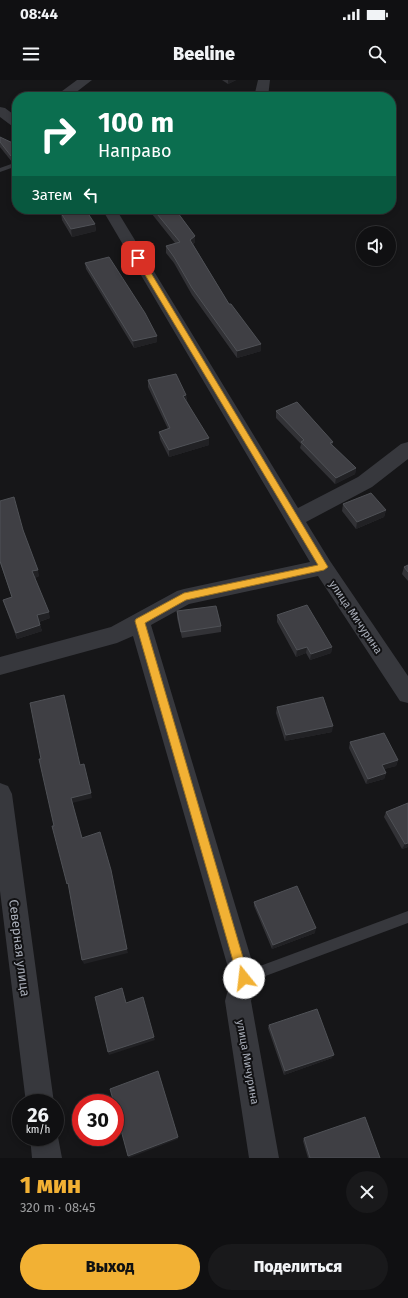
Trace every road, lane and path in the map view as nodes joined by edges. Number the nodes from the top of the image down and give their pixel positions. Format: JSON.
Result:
{"nodes":[{"id":1,"x":86,"y":80,"type":"edge"},
{"id":2,"x":264,"y":80,"type":"edge"},
{"id":3,"x":68,"y":92,"type":"edge"},
{"id":4,"x":263,"y":92,"type":"edge"},
{"id":5,"x":0,"y":112,"type":"edge"},
{"id":6,"x":12,"y":120,"type":"edge"},
{"id":7,"x":12,"y":166,"type":"edge"},
{"id":8,"x":0,"y":170,"type":"edge"},
{"id":9,"x":111,"y":214,"type":"edge"},
{"id":10,"x":408,"y":448,"type":"edge"},
{"id":11,"x":294,"y":519,"type":"junction"},
{"id":12,"x":324,"y":567,"type":"junction"},
{"id":13,"x":140,"y":621,"type":"junction"},
{"id":14,"x":0,"y":666,"type":"edge"},
{"id":15,"x":408,"y":694,"type":"edge"},
{"id":16,"x":0,"y":794,"type":"edge"},
{"id":17,"x":408,"y":917,"type":"edge"},
{"id":18,"x":244,"y":978,"type":"junction"},
{"id":19,"x":39,"y":1094,"type":"edge"},
{"id":20,"x":45,"y":1146,"type":"edge"},
{"id":21,"x":47,"y":1158,"type":"edge"},
{"id":22,"x":264,"y":1158,"type":"edge"}],
"edges":[{"from":1,"to":3,"type":"street"},
{"from":2,"to":4,"type":"street"},
{"from":5,"to":6,"type":"street"},
{"from":7,"to":8,"type":"lane"},
{"from":9,"to":11,"type":"street","name":"улица Мичурина"},
{"from":10,"to":11,"type":"street"},
{"from":11,"to":12,"type":"street","name":"улица Мичурина"},
{"from":12,"to":13,"type":"street"},
{"from":12,"to":15,"type":"street","name":"улица Мичурина"},
{"from":13,"to":14,"type":"street"},
{"from":13,"to":18,"type":"street"},
{"from":16,"to":19,"type":"street","name":"Северная улица"},
{"from":17,"to":18,"type":"lane"},
{"from":18,"to":22,"type":"street","name":"улица Мичурина"},
{"from":20,"to":21,"type":"street"}]}
